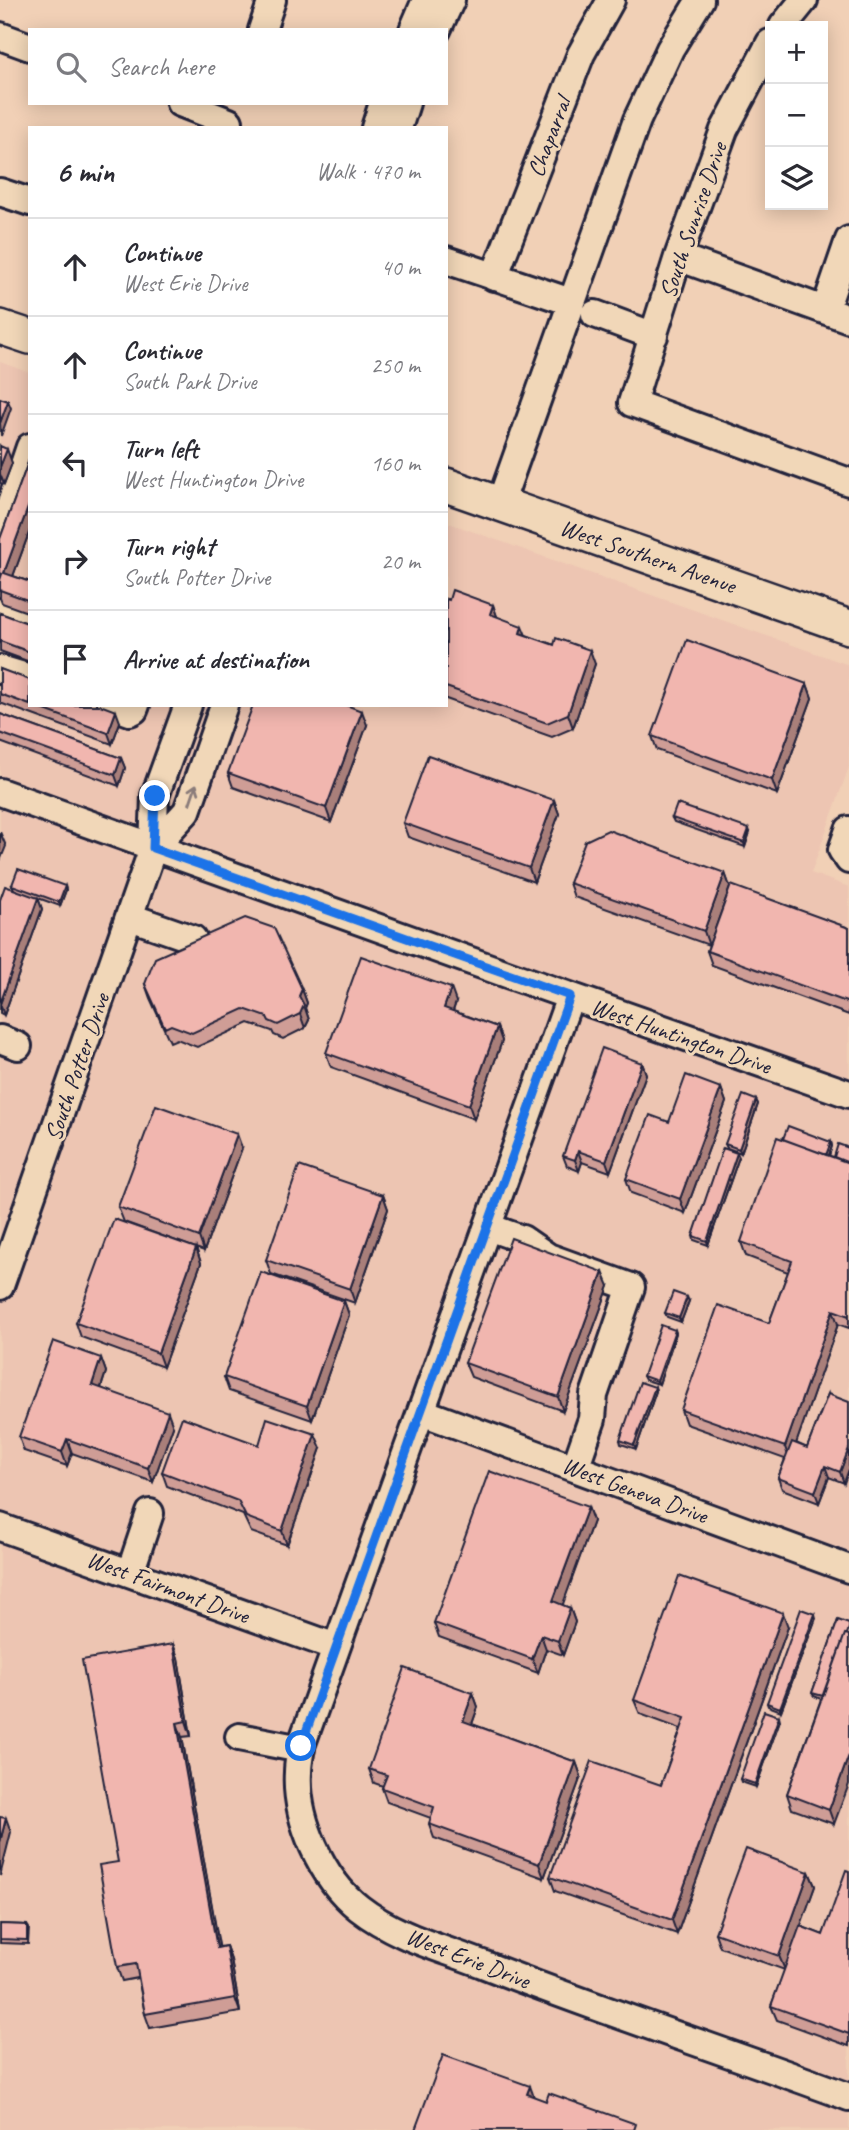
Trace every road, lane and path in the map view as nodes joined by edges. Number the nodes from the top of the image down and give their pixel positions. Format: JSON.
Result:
{"nodes":[{"id":1,"x":272,"y":0,"type":"edge"},
{"id":2,"x":426,"y":0,"type":"edge"},
{"id":3,"x":451,"y":0,"type":"edge"},
{"id":4,"x":611,"y":0,"type":"edge"},
{"id":5,"x":700,"y":0,"type":"edge"},
{"id":6,"x":804,"y":0,"type":"edge"},
{"id":7,"x":787,"y":21,"type":"edge"},
{"id":8,"x":263,"y":28,"type":"edge"},
{"id":9,"x":414,"y":28,"type":"edge"},
{"id":10,"x":438,"y":28,"type":"edge"},
{"id":11,"x":0,"y":36,"type":"edge"},
{"id":12,"x":28,"y":46,"type":"edge"},
{"id":13,"x":765,"y":52,"type":"edge"},
{"id":14,"x":187,"y":105,"type":"edge"},
{"id":15,"x":382,"y":105,"type":"edge"},
{"id":16,"x":405,"y":105,"type":"edge"},
{"id":17,"x":231,"y":118,"type":"edge"},
{"id":18,"x":376,"y":126,"type":"edge"},
{"id":19,"x":399,"y":126,"type":"edge"},
{"id":20,"x":0,"y":192,"type":"edge"},
{"id":21,"x":28,"y":201,"type":"edge"},
{"id":22,"x":849,"y":240,"type":"edge"},
{"id":23,"x":678,"y":257,"type":"junction"},
{"id":24,"x":448,"y":261,"type":"edge"},
{"id":25,"x":494,"y":276,"type":"junction"},
{"id":26,"x":559,"y":298,"type":"dead end"},
{"id":27,"x":595,"y":314,"type":"dead end"},
{"id":28,"x":837,"y":315,"type":"edge"},
{"id":29,"x":0,"y":327,"type":"edge"},
{"id":30,"x":28,"y":336,"type":"edge"},
{"id":31,"x":653,"y":336,"type":"junction"},
{"id":32,"x":0,"y":447,"type":"edge"},
{"id":33,"x":28,"y":452,"type":"edge"},
{"id":34,"x":849,"y":482,"type":"edge"},
{"id":35,"x":448,"y":486,"type":"edge"},
{"id":36,"x":500,"y":504,"type":"junction"},
{"id":37,"x":0,"y":535,"type":"edge"},
{"id":38,"x":0,"y":612,"type":"edge"},
{"id":39,"x":28,"y":621,"type":"edge"},
{"id":40,"x":849,"y":627,"type":"edge"},
{"id":41,"x":0,"y":669,"type":"edge"},
{"id":42,"x":28,"y":677,"type":"edge"},
{"id":43,"x":117,"y":707,"type":"edge"},
{"id":44,"x":135,"y":707,"type":"edge"},
{"id":45,"x":187,"y":707,"type":"edge"},
{"id":46,"x":223,"y":707,"type":"edge"},
{"id":47,"x":0,"y":792,"type":"edge"},
{"id":48,"x":849,"y":830,"type":"edge"},
{"id":49,"x":153,"y":848,"type":"junction"},
{"id":50,"x":849,"y":860,"type":"edge"},
{"id":51,"x":130,"y":917,"type":"junction"},
{"id":52,"x":193,"y":939,"type":"edge"},
{"id":53,"x":570,"y":996,"type":"junction"},
{"id":54,"x":849,"y":1094,"type":"edge"},
{"id":55,"x":488,"y":1227,"type":"junction"},
{"id":56,"x":0,"y":1286,"type":"edge"},
{"id":57,"x":422,"y":1412,"type":"junction"},
{"id":58,"x":575,"y":1468,"type":"junction"},
{"id":59,"x":150,"y":1513,"type":"dead end"},
{"id":60,"x":0,"y":1527,"type":"edge"},
{"id":61,"x":849,"y":1569,"type":"edge"},
{"id":62,"x":130,"y":1573,"type":"junction"},
{"id":63,"x":337,"y":1647,"type":"junction"},
{"id":64,"x":239,"y":1737,"type":"dead end"},
{"id":65,"x":301,"y":1749,"type":"junction"},
{"id":66,"x":849,"y":2097,"type":"edge"}],
"edges":[{"from":1,"to":8,"type":"street"},
{"from":2,"to":9,"type":"street"},
{"from":3,"to":10,"type":"street"},
{"from":4,"to":25,"type":"street","name":"Chaparral"},
{"from":5,"to":36,"type":"street"},
{"from":6,"to":7,"type":"street"},
{"from":11,"to":12,"type":"street"},
{"from":13,"to":23,"type":"street","name":"South Sunrise Drive"},
{"from":14,"to":17,"type":"street"},
{"from":15,"to":18,"type":"street"},
{"from":16,"to":19,"type":"street"},
{"from":20,"to":21,"type":"street"},
{"from":22,"to":28,"type":"street"},
{"from":23,"to":28,"type":"street"},
{"from":23,"to":31,"type":"street","name":"South Sunrise Drive"},
{"from":24,"to":25,"type":"street"},
{"from":25,"to":26,"type":"street"},
{"from":27,"to":31,"type":"street"},
{"from":29,"to":30,"type":"main road"},
{"from":31,"to":34,"type":"street","name":"South Sunrise Drive"},
{"from":32,"to":33,"type":"street"},
{"from":33,"to":37,"type":"street"},
{"from":35,"to":36,"type":"main road","name":"West Southern Avenue"},
{"from":36,"to":40,"type":"main road","name":"West Southern Avenue"},
{"from":38,"to":39,"type":"street"},
{"from":41,"to":42,"type":"street"},
{"from":43,"to":44,"type":"street"},
{"from":45,"to":49,"type":"street","name":"South Potter Drive"},
{"from":49,"to":46,"type":"street","name":"South Potter Drive","one_way":true},
{"from":47,"to":49,"type":"street","name":"West Huntington Drive"},
{"from":48,"to":50,"type":"street"},
{"from":49,"to":51,"type":"street","name":"South Potter Drive"},
{"from":49,"to":53,"type":"street","name":"West Huntington Drive"},
{"from":51,"to":52,"type":"street"},
{"from":51,"to":56,"type":"street","name":"South Potter Drive"},
{"from":53,"to":54,"type":"street","name":"West Huntington Drive"},
{"from":53,"to":55,"type":"street","name":"West Erie Drive"},
{"from":55,"to":57,"type":"street","name":"West Erie Drive"},
{"from":55,"to":58,"type":"street"},
{"from":57,"to":58,"type":"street","name":"West Geneva Drive"},
{"from":57,"to":63,"type":"street","name":"West Erie Drive"},
{"from":58,"to":61,"type":"street","name":"West Geneva Drive"},
{"from":59,"to":62,"type":"street"},
{"from":60,"to":62,"type":"street","name":"West Fairmont Drive"},
{"from":62,"to":63,"type":"street","name":"West Fairmont Drive"},
{"from":63,"to":65,"type":"street","name":"West Erie Drive"},
{"from":64,"to":65,"type":"street"},
{"from":65,"to":66,"type":"street","name":"West Erie Drive"}]}
